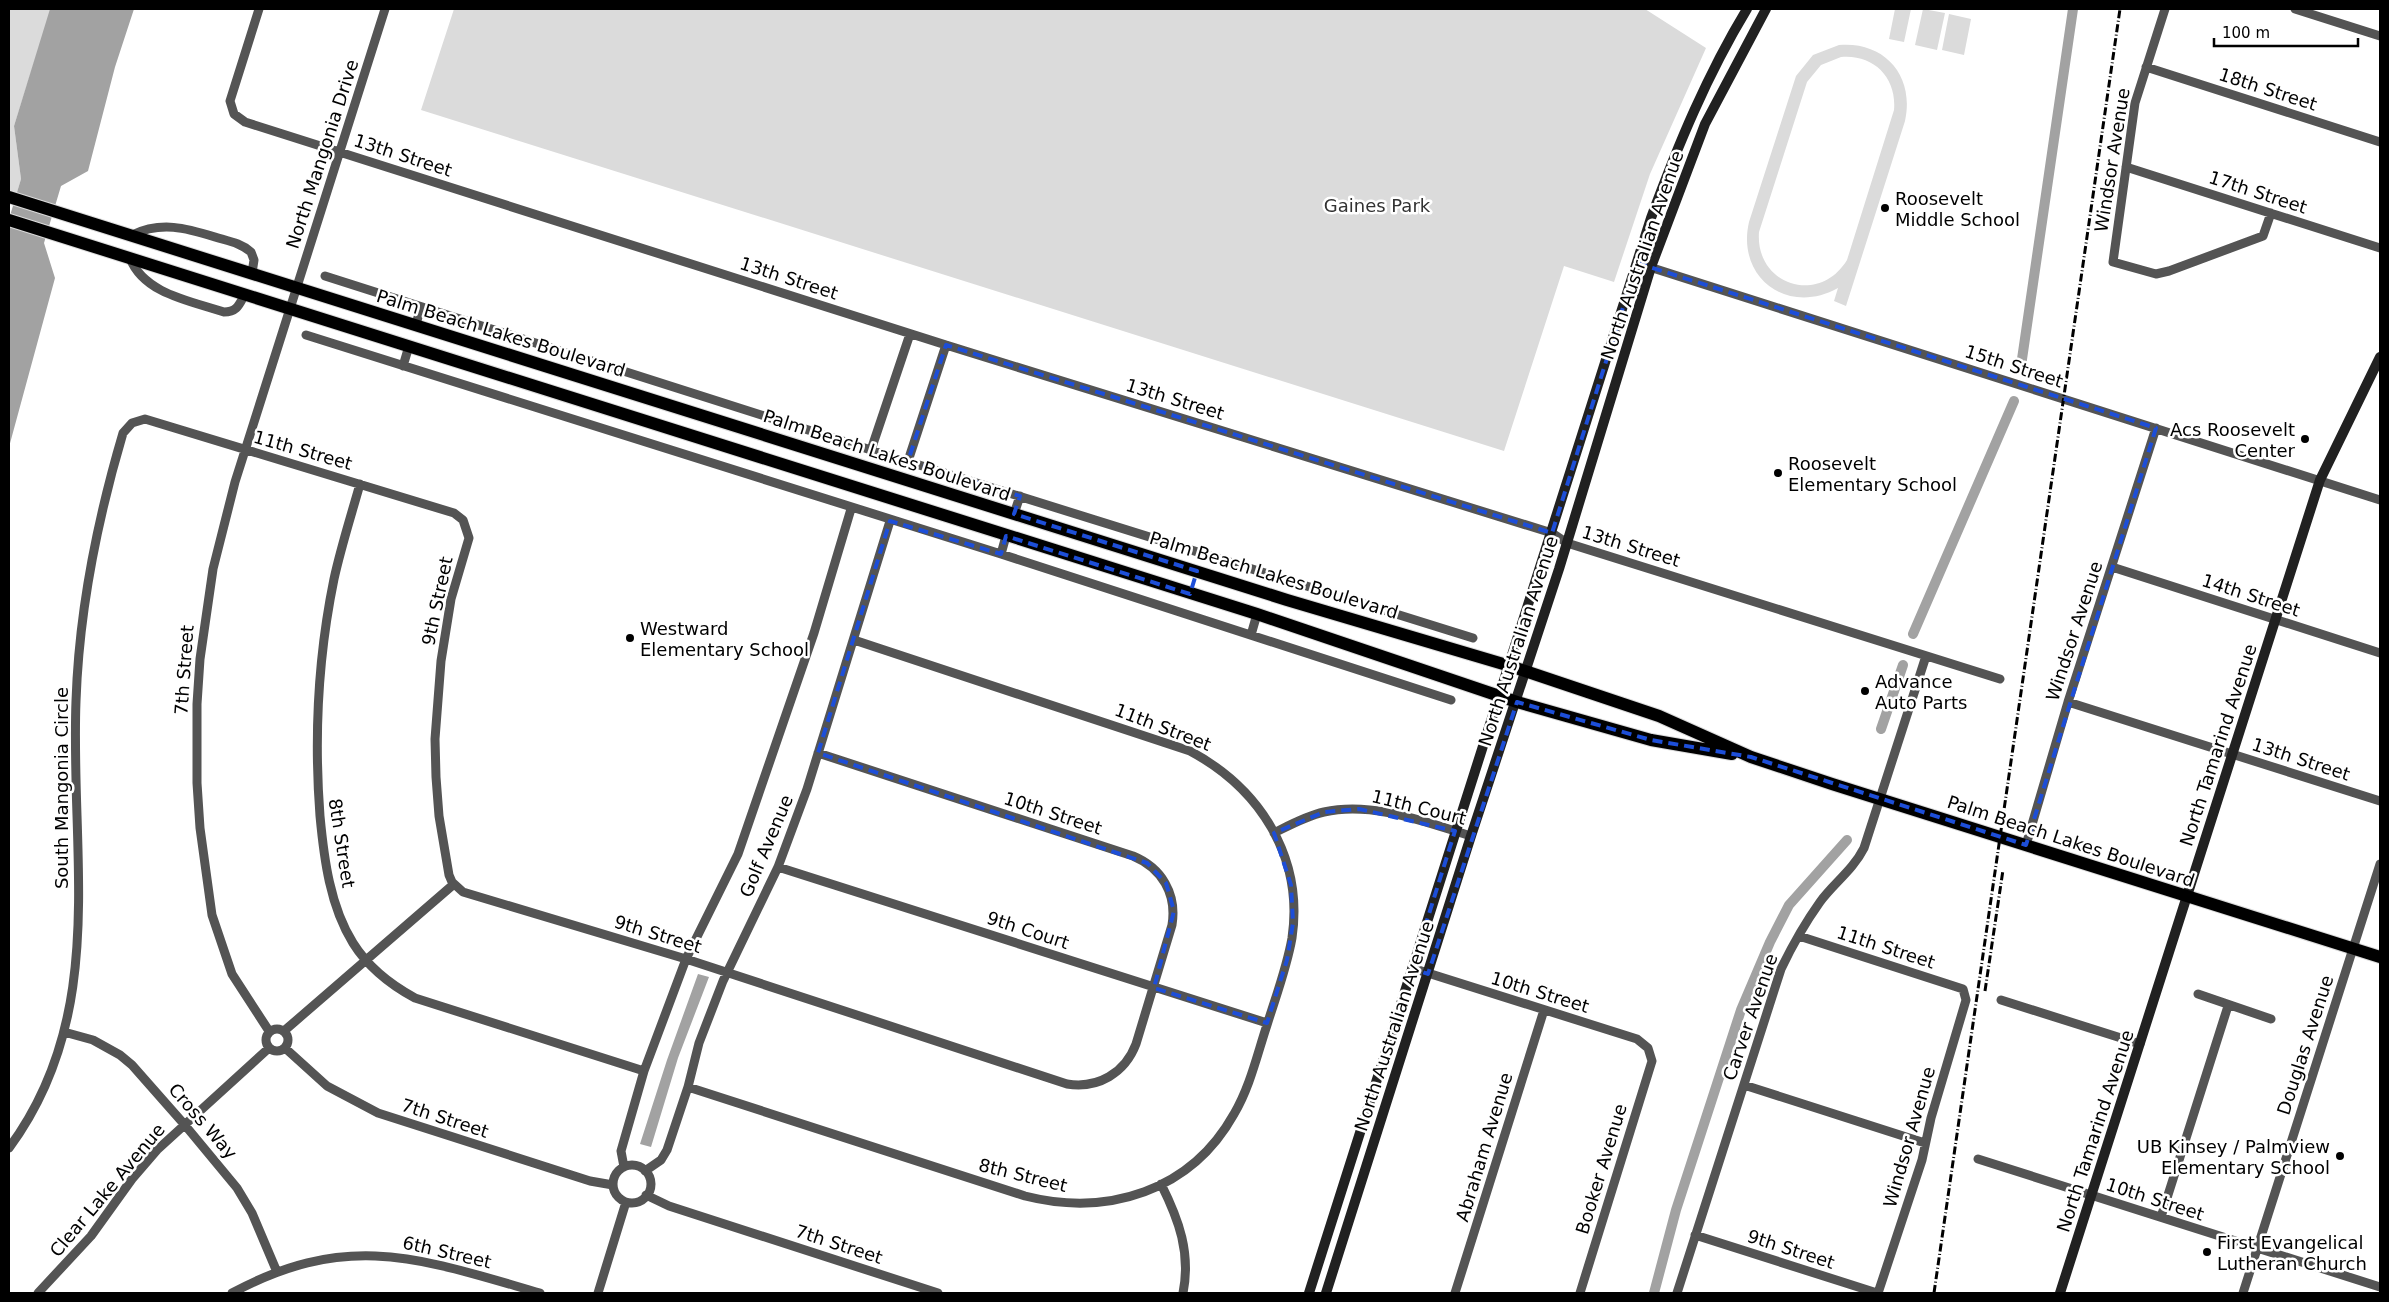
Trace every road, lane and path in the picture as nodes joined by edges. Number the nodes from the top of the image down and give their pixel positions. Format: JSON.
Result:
{"nodes":[{"id":1,"x":258,"y":9,"type":"edge"},
{"id":2,"x":385,"y":9,"type":"edge"},
{"id":3,"x":1747,"y":9,"type":"edge"},
{"id":4,"x":1766,"y":9,"type":"edge"},
{"id":5,"x":2165,"y":9,"type":"edge"},
{"id":6,"x":2295,"y":9,"type":"edge"},
{"id":7,"x":2380,"y":36,"type":"edge"},
{"id":8,"x":2146,"y":67,"type":"junction"},
{"id":9,"x":2380,"y":142,"type":"edge"},
{"id":10,"x":339,"y":152,"type":"junction"},
{"id":11,"x":2126,"y":167,"type":"junction"},
{"id":12,"x":9,"y":197,"type":"edge"},
{"id":13,"x":2271,"y":213,"type":"junction"},
{"id":14,"x":9,"y":220,"type":"edge"},
{"id":15,"x":132,"y":236,"type":"junction"},
{"id":16,"x":2380,"y":248,"type":"edge"},
{"id":17,"x":130,"y":258,"type":"junction"},
{"id":18,"x":1637,"y":263,"type":"junction"},
{"id":19,"x":1651,"y":267,"type":"junction"},
{"id":20,"x":252,"y":273,"type":"junction"},
{"id":21,"x":325,"y":276,"type":"dead end"},
{"id":22,"x":296,"y":286,"type":"junction"},
{"id":23,"x":245,"y":294,"type":"junction"},
{"id":24,"x":421,"y":307,"type":"junction"},
{"id":25,"x":289,"y":308,"type":"junction"},
{"id":26,"x":416,"y":324,"type":"junction"},
{"id":27,"x":910,"y":334,"type":"junction"},
{"id":28,"x":306,"y":335,"type":"dead end"},
{"id":29,"x":946,"y":345,"type":"junction"},
{"id":30,"x":409,"y":346,"type":"junction"},
{"id":31,"x":2380,"y":357,"type":"edge"},
{"id":32,"x":403,"y":366,"type":"junction"},
{"id":33,"x":589,"y":378,"type":"junction"},
{"id":34,"x":584,"y":402,"type":"junction"},
{"id":35,"x":132,"y":422,"type":"joint"},
{"id":36,"x":2156,"y":428,"type":"junction"},
{"id":37,"x":245,"y":450,"type":"junction"},
{"id":38,"x":872,"y":450,"type":"junction"},
{"id":39,"x":908,"y":461,"type":"junction"},
{"id":40,"x":2320,"y":480,"type":"junction"},
{"id":41,"x":360,"y":484,"type":"junction"},
{"id":42,"x":1020,"y":496,"type":"junction"},
{"id":43,"x":2380,"y":500,"type":"edge"},
{"id":44,"x":851,"y":509,"type":"junction"},
{"id":45,"x":1014,"y":514,"type":"junction"},
{"id":46,"x":463,"y":520,"type":"joint"},
{"id":47,"x":890,"y":521,"type":"junction"},
{"id":48,"x":1552,"y":533,"type":"junction"},
{"id":49,"x":1006,"y":536,"type":"junction"},
{"id":50,"x":1567,"y":543,"type":"junction"},
{"id":51,"x":1001,"y":554,"type":"junction"},
{"id":52,"x":2112,"y":567,"type":"junction"},
{"id":53,"x":1197,"y":571,"type":"junction"},
{"id":54,"x":1190,"y":594,"type":"junction"},
{"id":55,"x":1393,"y":613,"type":"junction"},
{"id":56,"x":1257,"y":614,"type":"junction"},
{"id":57,"x":2275,"y":619,"type":"junction"},
{"id":58,"x":1390,"y":629,"type":"junction"},
{"id":59,"x":1250,"y":635,"type":"junction"},
{"id":60,"x":1473,"y":638,"type":"dead end"},
{"id":61,"x":854,"y":640,"type":"junction"},
{"id":62,"x":2380,"y":653,"type":"edge"},
{"id":63,"x":1926,"y":656,"type":"junction"},
{"id":64,"x":1510,"y":666,"type":"junction"},
{"id":65,"x":1526,"y":672,"type":"junction"},
{"id":66,"x":2000,"y":679,"type":"dead end"},
{"id":67,"x":1501,"y":696,"type":"junction"},
{"id":68,"x":1451,"y":700,"type":"dead end"},
{"id":69,"x":1517,"y":702,"type":"junction"},
{"id":70,"x":2068,"y":702,"type":"junction"},
{"id":71,"x":818,"y":754,"type":"junction"},
{"id":72,"x":2232,"y":754,"type":"junction"},
{"id":73,"x":1751,"y":757,"type":"junction"},
{"id":74,"x":1880,"y":799,"type":"junction"},
{"id":75,"x":2380,"y":801,"type":"edge"},
{"id":76,"x":1456,"y":831,"type":"junction"},
{"id":77,"x":1274,"y":833,"type":"junction"},
{"id":78,"x":1471,"y":836,"type":"junction"},
{"id":79,"x":2026,"y":845,"type":"junction"},
{"id":80,"x":2380,"y":864,"type":"edge"},
{"id":81,"x":778,"y":868,"type":"junction"},
{"id":82,"x":454,"y":884,"type":"junction"},
{"id":83,"x":2187,"y":896,"type":"junction"},
{"id":84,"x":1799,"y":936,"type":"junction"},
{"id":85,"x":2353,"y":948,"type":"junction"},
{"id":86,"x":2380,"y":957,"type":"edge"},
{"id":87,"x":686,"y":959,"type":"junction"},
{"id":88,"x":367,"y":960,"type":"junction"},
{"id":89,"x":1412,"y":968,"type":"junction"},
{"id":90,"x":727,"y":973,"type":"junction"},
{"id":91,"x":1428,"y":974,"type":"junction"},
{"id":92,"x":1154,"y":988,"type":"junction"},
{"id":93,"x":1963,"y":989,"type":"joint"},
{"id":94,"x":2198,"y":994,"type":"dead end"},
{"id":95,"x":2001,"y":1000,"type":"dead end"},
{"id":96,"x":2228,"y":1006,"type":"junction"},
{"id":97,"x":1544,"y":1010,"type":"junction"},
{"id":98,"x":2271,"y":1019,"type":"dead end"},
{"id":99,"x":1267,"y":1023,"type":"junction"},
{"id":100,"x":269,"y":1031,"type":"junction"},
{"id":101,"x":284,"y":1031,"type":"junction"},
{"id":102,"x":64,"y":1032,"type":"junction"},
{"id":103,"x":2140,"y":1044,"type":"junction"},
{"id":104,"x":269,"y":1048,"type":"junction"},
{"id":105,"x":284,"y":1048,"type":"junction"},
{"id":106,"x":1652,"y":1054,"type":"joint"},
{"id":107,"x":644,"y":1070,"type":"junction"},
{"id":108,"x":1744,"y":1085,"type":"junction"},
{"id":109,"x":688,"y":1087,"type":"junction"},
{"id":110,"x":184,"y":1124,"type":"junction"},
{"id":111,"x":1925,"y":1143,"type":"junction"},
{"id":112,"x":9,"y":1148,"type":"edge"},
{"id":113,"x":1978,"y":1159,"type":"dead end"},
{"id":114,"x":624,"y":1167,"type":"junction"},
{"id":115,"x":645,"y":1171,"type":"junction"},
{"id":116,"x":1162,"y":1184,"type":"junction"},
{"id":117,"x":613,"y":1185,"type":"junction"},
{"id":118,"x":646,"y":1195,"type":"junction"},
{"id":119,"x":2091,"y":1195,"type":"junction"},
{"id":120,"x":626,"y":1202,"type":"junction"},
{"id":121,"x":2161,"y":1218,"type":"junction"},
{"id":122,"x":1696,"y":1235,"type":"junction"},
{"id":123,"x":2258,"y":1248,"type":"junction"},
{"id":124,"x":277,"y":1272,"type":"junction"},
{"id":125,"x":2380,"y":1287,"type":"edge"},
{"id":126,"x":38,"y":1293,"type":"edge"},
{"id":127,"x":232,"y":1293,"type":"edge"},
{"id":128,"x":540,"y":1293,"type":"edge"},
{"id":129,"x":598,"y":1293,"type":"edge"},
{"id":130,"x":938,"y":1293,"type":"edge"},
{"id":131,"x":1183,"y":1293,"type":"edge"},
{"id":132,"x":1309,"y":1293,"type":"edge"},
{"id":133,"x":1326,"y":1293,"type":"edge"},
{"id":134,"x":1455,"y":1293,"type":"edge"},
{"id":135,"x":1580,"y":1293,"type":"edge"},
{"id":136,"x":1677,"y":1293,"type":"edge"},
{"id":137,"x":1878,"y":1293,"type":"edge"},
{"id":138,"x":2060,"y":1293,"type":"edge"},
{"id":139,"x":2243,"y":1293,"type":"edge"}],
"edges":[{"from":1,"to":10,"type":"street","name":"13th Street"},
{"from":2,"to":10,"type":"street","name":"North Mangonia Drive"},
{"from":3,"to":18,"type":"main road","name":"North Australian Avenue"},
{"from":4,"to":19,"type":"main road","name":"North Australian Avenue"},
{"from":5,"to":8,"type":"street","name":"Windsor Avenue"},
{"from":6,"to":7,"type":"street"},
{"from":8,"to":9,"type":"street","name":"18th Street"},
{"from":8,"to":11,"type":"street","name":"Windsor Avenue"},
{"from":10,"to":22,"type":"street","name":"North Mangonia Drive"},
{"from":10,"to":27,"type":"street","name":"13th Street"},
{"from":11,"to":13,"type":"street","name":"17th Street"},
{"from":11,"to":13,"type":"street","name":"Windsor Avenue"},
{"from":12,"to":15,"type":"main road","name":"Palm Beach Lakes Boulevard"},
{"from":13,"to":16,"type":"street","name":"17th Street"},
{"from":14,"to":17,"type":"main road","name":"Palm Beach Lakes Boulevard"},
{"from":15,"to":20,"type":"main road","name":"Palm Beach Lakes Boulevard"},
{"from":15,"to":20,"type":"street"},
{"from":17,"to":23,"type":"main road","name":"Palm Beach Lakes Boulevard"},
{"from":17,"to":23,"type":"street"},
{"from":18,"to":19,"type":"street","name":"15th Street"},
{"from":18,"to":48,"type":"main road","name":"North Australian Avenue"},
{"from":19,"to":36,"type":"street","name":"15th Street"},
{"from":19,"to":50,"type":"main road","name":"North Australian Avenue"},
{"from":20,"to":22,"type":"main road","name":"Palm Beach Lakes Boulevard"},
{"from":21,"to":24,"type":"street"},
{"from":22,"to":25,"type":"street","name":"North Mangonia Drive"},
{"from":22,"to":26,"type":"main road","name":"Palm Beach Lakes Boulevard"},
{"from":23,"to":25,"type":"main road","name":"Palm Beach Lakes Boulevard"},
{"from":24,"to":26,"type":"street"},
{"from":24,"to":38,"type":"street"},
{"from":25,"to":30,"type":"main road","name":"Palm Beach Lakes Boulevard"},
{"from":25,"to":37,"type":"street","name":"7th Street"},
{"from":26,"to":33,"type":"main road","name":"Palm Beach Lakes Boulevard"},
{"from":27,"to":29,"type":"street","name":"13th Street"},
{"from":27,"to":38,"type":"street"},
{"from":28,"to":32,"type":"street"},
{"from":29,"to":39,"type":"street"},
{"from":29,"to":48,"type":"street","name":"13th Street"},
{"from":30,"to":32,"type":"street"},
{"from":30,"to":34,"type":"main road","name":"Palm Beach Lakes Boulevard"},
{"from":31,"to":40,"type":"main road","name":"North Tamarind Avenue"},
{"from":32,"to":44,"type":"street"},
{"from":33,"to":34,"type":"main road"},
{"from":33,"to":45,"type":"main road","name":"Palm Beach Lakes Boulevard"},
{"from":34,"to":49,"type":"main road","name":"Palm Beach Lakes Boulevard"},
{"from":35,"to":37,"type":"street","name":"11th Street"},
{"from":35,"to":102,"type":"street","name":"South Mangonia Circle"},
{"from":36,"to":40,"type":"street","name":"15th Street"},
{"from":36,"to":52,"type":"street","name":"Windsor Avenue"},
{"from":37,"to":41,"type":"street","name":"11th Street"},
{"from":37,"to":100,"type":"street","name":"7th Street"},
{"from":38,"to":39,"type":"street"},
{"from":39,"to":42,"type":"street"},
{"from":40,"to":43,"type":"street","name":"15th Street"},
{"from":40,"to":57,"type":"main road","name":"North Tamarind Avenue"},
{"from":41,"to":46,"type":"street","name":"11th Street"},
{"from":41,"to":88,"type":"street","name":"8th Street"},
{"from":42,"to":45,"type":"street"},
{"from":42,"to":55,"type":"street"},
{"from":44,"to":47,"type":"street"},
{"from":44,"to":87,"type":"street","name":"Golf Avenue"},
{"from":45,"to":53,"type":"main road","name":"Palm Beach Lakes Boulevard"},
{"from":46,"to":82,"type":"street","name":"9th Street"},
{"from":47,"to":51,"type":"street"},
{"from":47,"to":61,"type":"street","name":"Golf Avenue"},
{"from":48,"to":50,"type":"street","name":"13th Street"},
{"from":48,"to":64,"type":"main road","name":"North Australian Avenue"},
{"from":49,"to":51,"type":"street"},
{"from":49,"to":54,"type":"main road","name":"Palm Beach Lakes Boulevard"},
{"from":50,"to":63,"type":"street","name":"13th Street"},
{"from":50,"to":65,"type":"main road","name":"North Australian Avenue"},
{"from":51,"to":59,"type":"street"},
{"from":52,"to":57,"type":"street","name":"14th Street"},
{"from":52,"to":70,"type":"street","name":"Windsor Avenue"},
{"from":53,"to":54,"type":"main road"},
{"from":53,"to":58,"type":"main road","name":"Palm Beach Lakes Boulevard"},
{"from":54,"to":56,"type":"main road","name":"Palm Beach Lakes Boulevard"},
{"from":55,"to":58,"type":"street"},
{"from":55,"to":60,"type":"street"},
{"from":56,"to":59,"type":"street"},
{"from":56,"to":67,"type":"main road","name":"Palm Beach Lakes Boulevard"},
{"from":57,"to":62,"type":"street","name":"14th Street"},
{"from":57,"to":72,"type":"main road","name":"North Tamarind Avenue"},
{"from":58,"to":64,"type":"main road","name":"Palm Beach Lakes Boulevard"},
{"from":59,"to":68,"type":"street"},
{"from":61,"to":71,"type":"street","name":"Golf Avenue"},
{"from":61,"to":77,"type":"street","name":"11th Street"},
{"from":63,"to":66,"type":"street","name":"13th Street"},
{"from":63,"to":74,"type":"street","name":"Carver Avenue"},
{"from":64,"to":65,"type":"main road","name":"Palm Beach Lakes Boulevard"},
{"from":64,"to":67,"type":"main road","name":"North Australian Avenue"},
{"from":65,"to":69,"type":"main road","name":"North Australian Avenue"},
{"from":65,"to":73,"type":"main road","name":"Palm Beach Lakes Boulevard"},
{"from":67,"to":69,"type":"main road","name":"Palm Beach Lakes Boulevard"},
{"from":67,"to":76,"type":"main road","name":"North Australian Avenue"},
{"from":69,"to":73,"type":"main road","name":"Palm Beach Lakes Boulevard"},
{"from":69,"to":78,"type":"main road","name":"North Australian Avenue"},
{"from":70,"to":72,"type":"street","name":"13th Street"},
{"from":70,"to":79,"type":"street","name":"Windsor Avenue"},
{"from":71,"to":81,"type":"street","name":"Golf Avenue"},
{"from":71,"to":92,"type":"street","name":"10th Street"},
{"from":72,"to":75,"type":"street","name":"13th Street"},
{"from":72,"to":83,"type":"main road","name":"North Tamarind Avenue"},
{"from":73,"to":74,"type":"main road","name":"Palm Beach Lakes Boulevard"},
{"from":74,"to":79,"type":"main road","name":"Palm Beach Lakes Boulevard"},
{"from":74,"to":84,"type":"street","name":"Carver Avenue"},
{"from":76,"to":77,"type":"street","name":"11th Court"},
{"from":76,"to":78,"type":"street","name":"11th Court"},
{"from":76,"to":89,"type":"main road","name":"North Australian Avenue"},
{"from":77,"to":99,"type":"street","name":"11th Street"},
{"from":78,"to":91,"type":"main road","name":"North Australian Avenue"},
{"from":79,"to":83,"type":"main road","name":"Palm Beach Lakes Boulevard"},
{"from":80,"to":85,"type":"street","name":"Douglas Avenue"},
{"from":81,"to":90,"type":"street","name":"Golf Avenue"},
{"from":81,"to":92,"type":"street","name":"9th Court"},
{"from":82,"to":87,"type":"street","name":"9th Street"},
{"from":82,"to":88,"type":"street"},
{"from":83,"to":85,"type":"main road","name":"Palm Beach Lakes Boulevard"},
{"from":83,"to":103,"type":"main road","name":"North Tamarind Avenue"},
{"from":84,"to":93,"type":"street","name":"11th Street"},
{"from":84,"to":108,"type":"street","name":"Carver Avenue"},
{"from":85,"to":86,"type":"main road","name":"Palm Beach Lakes Boulevard"},
{"from":85,"to":123,"type":"street","name":"Douglas Avenue"},
{"from":87,"to":90,"type":"street","name":"9th Street"},
{"from":87,"to":107,"type":"street","name":"Golf Avenue"},
{"from":88,"to":101,"type":"street"},
{"from":88,"to":107,"type":"street","name":"8th Street"},
{"from":89,"to":91,"type":"street","name":"10th Street"},
{"from":89,"to":132,"type":"main road","name":"North Australian Avenue"},
{"from":90,"to":92,"type":"street","name":"9th Street"},
{"from":90,"to":109,"type":"street","name":"Golf Avenue"},
{"from":91,"to":97,"type":"street","name":"10th Street"},
{"from":91,"to":133,"type":"main road","name":"North Australian Avenue"},
{"from":92,"to":99,"type":"street","name":"9th Court"},
{"from":93,"to":111,"type":"street","name":"Windsor Avenue"},
{"from":94,"to":96,"type":"street"},
{"from":95,"to":103,"type":"street"},
{"from":96,"to":98,"type":"street"},
{"from":96,"to":121,"type":"street"},
{"from":97,"to":106,"type":"street","name":"10th Street"},
{"from":97,"to":134,"type":"street","name":"Abraham Avenue"},
{"from":99,"to":116,"type":"street","name":"8th Street"},
{"from":100,"to":101,"type":"street"},
{"from":100,"to":104,"type":"street"},
{"from":101,"to":105,"type":"street"},
{"from":102,"to":110,"type":"street","name":"Cross Way"},
{"from":102,"to":112,"type":"street","name":"South Mangonia Circle"},
{"from":103,"to":119,"type":"main road","name":"North Tamarind Avenue"},
{"from":104,"to":105,"type":"street"},
{"from":104,"to":110,"type":"street","name":"Clear Lake Avenue"},
{"from":105,"to":117,"type":"street","name":"7th Street"},
{"from":106,"to":135,"type":"street","name":"Booker Avenue"},
{"from":107,"to":114,"type":"street","name":"Golf Avenue"},
{"from":108,"to":111,"type":"street"},
{"from":108,"to":122,"type":"street","name":"Carver Avenue"},
{"from":109,"to":115,"type":"street","name":"Golf Avenue"},
{"from":109,"to":116,"type":"street","name":"8th Street"},
{"from":110,"to":124,"type":"street","name":"Cross Way"},
{"from":110,"to":126,"type":"street","name":"Clear Lake Avenue"},
{"from":111,"to":137,"type":"street","name":"Windsor Avenue"},
{"from":113,"to":119,"type":"street","name":"10th Street"},
{"from":114,"to":115,"type":"street"},
{"from":114,"to":117,"type":"street"},
{"from":115,"to":118,"type":"street"},
{"from":116,"to":131,"type":"street"},
{"from":117,"to":120,"type":"street"},
{"from":118,"to":120,"type":"street"},
{"from":118,"to":130,"type":"street","name":"7th Street"},
{"from":119,"to":121,"type":"street","name":"10th Street"},
{"from":119,"to":138,"type":"main road","name":"North Tamarind Avenue"},
{"from":120,"to":129,"type":"street"},
{"from":121,"to":123,"type":"street","name":"10th Street"},
{"from":122,"to":136,"type":"street","name":"Carver Avenue"},
{"from":122,"to":137,"type":"street","name":"9th Street"},
{"from":123,"to":125,"type":"street","name":"10th Street"},
{"from":123,"to":139,"type":"street","name":"Douglas Avenue"},
{"from":124,"to":127,"type":"street","name":"6th Street"},
{"from":124,"to":128,"type":"street","name":"6th Street"}]}
